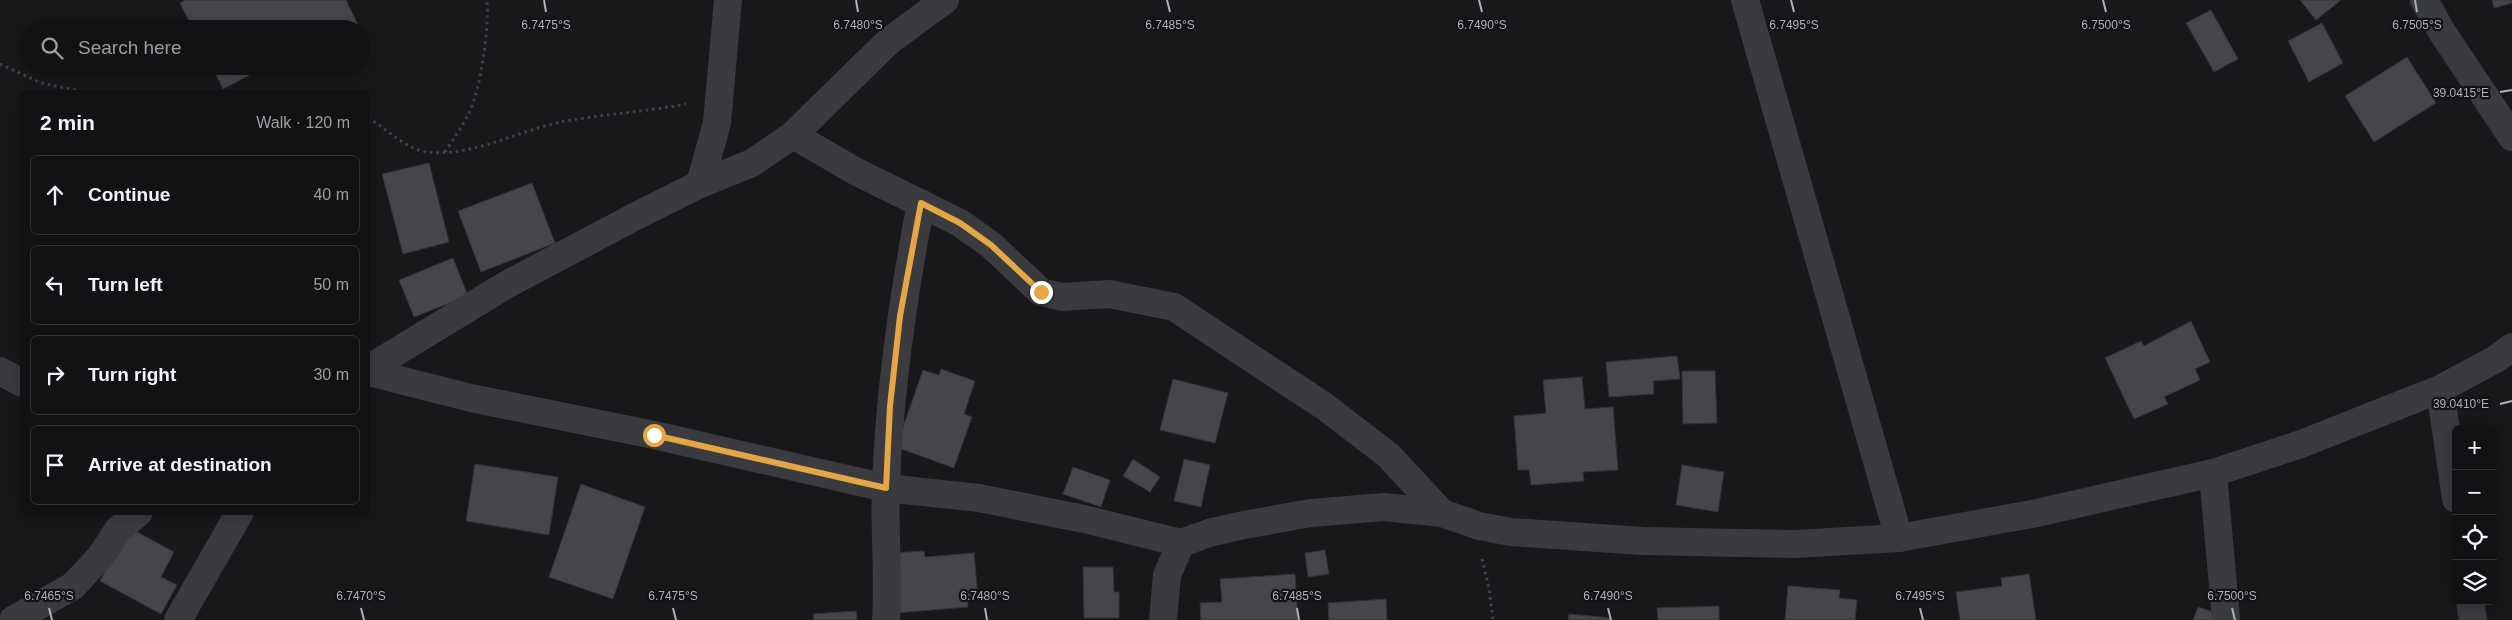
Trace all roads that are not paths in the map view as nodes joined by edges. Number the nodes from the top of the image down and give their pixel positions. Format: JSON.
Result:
{"nodes":[{"id":1,"x":728,"y":0,"type":"edge"},
{"id":2,"x":945,"y":0,"type":"edge"},
{"id":3,"x":1745,"y":0,"type":"edge"},
{"id":4,"x":2424,"y":0,"type":"edge"},
{"id":5,"x":793,"y":135,"type":"junction"},
{"id":6,"x":2512,"y":137,"type":"edge"},
{"id":7,"x":700,"y":184,"type":"junction"},
{"id":8,"x":921,"y":203,"type":"junction"},
{"id":9,"x":2512,"y":347,"type":"edge"},
{"id":10,"x":370,"y":369,"type":"edge"},
{"id":11,"x":0,"y":371,"type":"edge"},
{"id":12,"x":370,"y":371,"type":"edge"},
{"id":13,"x":20,"y":382,"type":"edge"},
{"id":14,"x":2440,"y":389,"type":"junction"},
{"id":15,"x":2452,"y":472,"type":"edge"},
{"id":16,"x":2213,"y":473,"type":"junction"},
{"id":17,"x":886,"y":488,"type":"junction"},
{"id":18,"x":136,"y":515,"type":"edge"},
{"id":19,"x":238,"y":515,"type":"edge"},
{"id":20,"x":1452,"y":516,"type":"junction"},
{"id":21,"x":1899,"y":538,"type":"junction"},
{"id":22,"x":1181,"y":543,"type":"junction"},
{"id":23,"x":2471,"y":605,"type":"edge"},
{"id":24,"x":13,"y":620,"type":"edge"},
{"id":25,"x":178,"y":620,"type":"edge"},
{"id":26,"x":886,"y":620,"type":"edge"},
{"id":27,"x":1163,"y":620,"type":"edge"},
{"id":28,"x":2226,"y":620,"type":"edge"},
{"id":29,"x":2473,"y":620,"type":"edge"}],
"edges":[{"from":1,"to":7,"type":"street"},
{"from":2,"to":5,"type":"street"},
{"from":3,"to":21,"type":"street"},
{"from":4,"to":6,"type":"street"},
{"from":5,"to":7,"type":"street"},
{"from":5,"to":8,"type":"street"},
{"from":7,"to":10,"type":"street"},
{"from":8,"to":17,"type":"street"},
{"from":8,"to":20,"type":"street"},
{"from":9,"to":14,"type":"street"},
{"from":11,"to":13,"type":"street"},
{"from":12,"to":17,"type":"street"},
{"from":14,"to":15,"type":"street"},
{"from":14,"to":16,"type":"street"},
{"from":16,"to":21,"type":"street"},
{"from":16,"to":28,"type":"street"},
{"from":17,"to":22,"type":"street"},
{"from":17,"to":26,"type":"street"},
{"from":18,"to":24,"type":"street"},
{"from":19,"to":25,"type":"street"},
{"from":20,"to":21,"type":"street"},
{"from":20,"to":22,"type":"street"},
{"from":22,"to":27,"type":"street"},
{"from":23,"to":29,"type":"street"}]}
